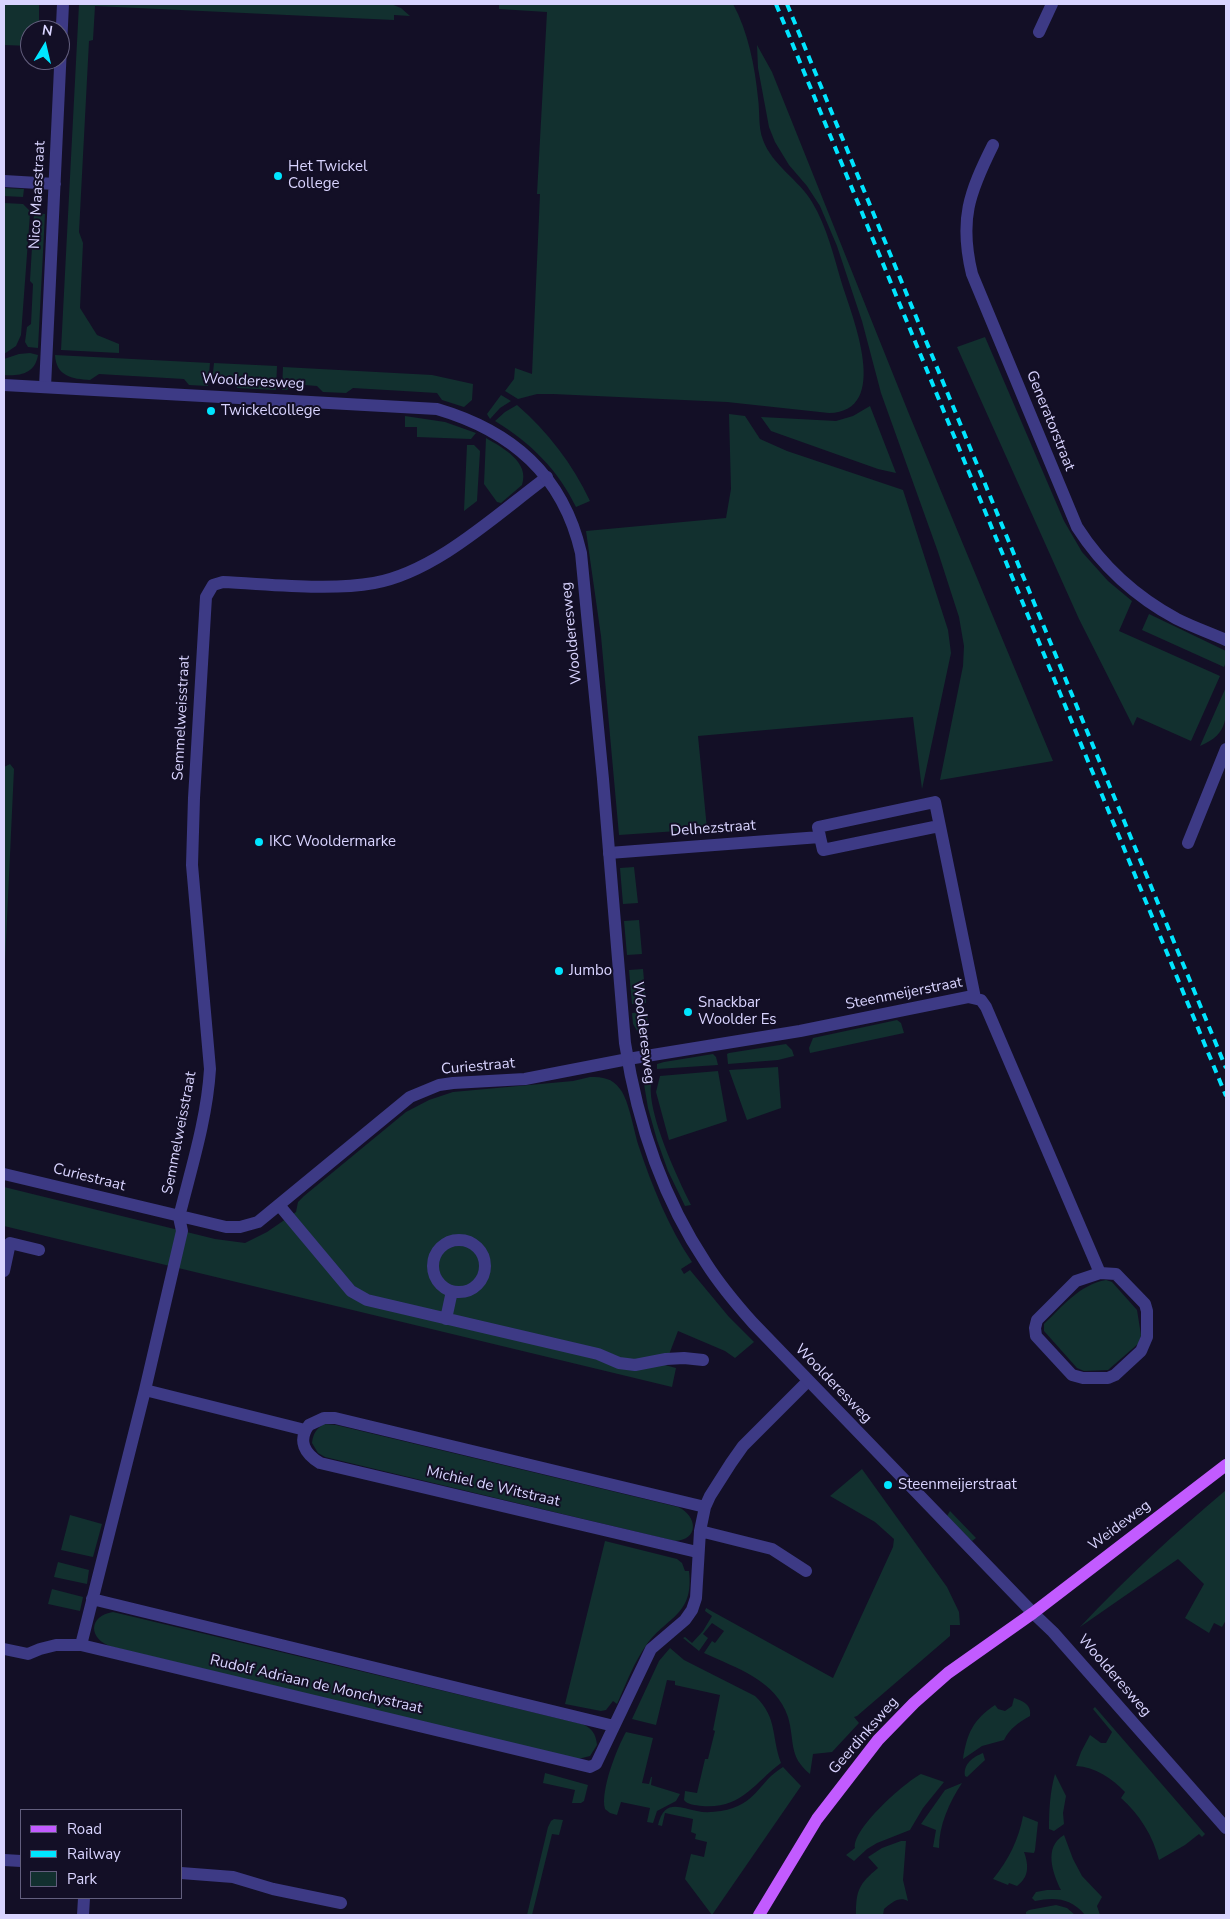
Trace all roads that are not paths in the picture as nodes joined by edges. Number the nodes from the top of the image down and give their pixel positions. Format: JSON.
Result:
{"nodes":[{"id":1,"x":63,"y":4,"type":"edge"},
{"id":2,"x":1052,"y":4,"type":"edge"},
{"id":3,"x":1039,"y":32,"type":"dead end"},
{"id":4,"x":993,"y":145,"type":"dead end"},
{"id":5,"x":4,"y":181,"type":"edge"},
{"id":6,"x":55,"y":184,"type":"junction"},
{"id":7,"x":4,"y":385,"type":"edge"},
{"id":8,"x":45,"y":387,"type":"junction"},
{"id":9,"x":547,"y":477,"type":"junction"},
{"id":10,"x":1226,"y":640,"type":"edge"},
{"id":11,"x":1226,"y":749,"type":"edge"},
{"id":12,"x":939,"y":826,"type":"junction"},
{"id":13,"x":820,"y":837,"type":"junction"},
{"id":14,"x":1188,"y":843,"type":"dead end"},
{"id":15,"x":609,"y":853,"type":"junction"},
{"id":16,"x":975,"y":998,"type":"junction"},
{"id":17,"x":628,"y":1059,"type":"junction"},
{"id":18,"x":4,"y":1174,"type":"edge"},
{"id":19,"x":279,"y":1205,"type":"junction"},
{"id":20,"x":180,"y":1217,"type":"junction"},
{"id":21,"x":39,"y":1250,"type":"dead end"},
{"id":22,"x":4,"y":1271,"type":"edge"},
{"id":23,"x":1100,"y":1273,"type":"junction"},
{"id":24,"x":452,"y":1291,"type":"junction"},
{"id":25,"x":446,"y":1319,"type":"junction"},
{"id":26,"x":703,"y":1360,"type":"dead end"},
{"id":27,"x":808,"y":1381,"type":"junction"},
{"id":28,"x":145,"y":1390,"type":"junction"},
{"id":29,"x":305,"y":1430,"type":"junction"},
{"id":30,"x":1226,"y":1465,"type":"edge"},
{"id":31,"x":705,"y":1507,"type":"junction"},
{"id":32,"x":700,"y":1531,"type":"junction"},
{"id":33,"x":697,"y":1552,"type":"junction"},
{"id":34,"x":806,"y":1571,"type":"dead end"},
{"id":35,"x":92,"y":1600,"type":"junction"},
{"id":36,"x":1033,"y":1613,"type":"junction"},
{"id":37,"x":81,"y":1645,"type":"junction"},
{"id":38,"x":4,"y":1649,"type":"edge"},
{"id":39,"x":614,"y":1726,"type":"junction"},
{"id":40,"x":1226,"y":1828,"type":"edge"},
{"id":41,"x":4,"y":1860,"type":"edge"},
{"id":42,"x":20,"y":1861,"type":"edge"},
{"id":43,"x":182,"y":1873,"type":"edge"},
{"id":44,"x":84,"y":1899,"type":"edge"},
{"id":45,"x":341,"y":1903,"type":"dead end"},
{"id":46,"x":83,"y":1915,"type":"edge"},
{"id":47,"x":759,"y":1915,"type":"edge"}],
"edges":[{"from":1,"to":6,"type":"street","name":"Nico Maasstraat"},
{"from":2,"to":3,"type":"street"},
{"from":4,"to":10,"type":"street","name":"Generatorstraat"},
{"from":5,"to":6,"type":"street"},
{"from":6,"to":8,"type":"street","name":"Nico Maasstraat"},
{"from":7,"to":8,"type":"street","name":"Woolderesweg"},
{"from":8,"to":9,"type":"street","name":"Woolderesweg"},
{"from":9,"to":15,"type":"street","name":"Woolderesweg"},
{"from":9,"to":20,"type":"street","name":"Semmelweisstraat"},
{"from":11,"to":14,"type":"street"},
{"from":12,"to":13,"type":"street"},
{"from":12,"to":13,"type":"street"},
{"from":12,"to":16,"type":"street"},
{"from":13,"to":15,"type":"street","name":"Delhezstraat"},
{"from":15,"to":17,"type":"street","name":"Woolderesweg"},
{"from":16,"to":17,"type":"street","name":"Steenmeijerstraat"},
{"from":16,"to":23,"type":"street","name":"Steenmeijerstraat"},
{"from":17,"to":19,"type":"street","name":"Curiestraat"},
{"from":17,"to":27,"type":"street","name":"Woolderesweg"},
{"from":18,"to":20,"type":"street","name":"Curiestraat"},
{"from":19,"to":20,"type":"street","name":"Curiestraat"},
{"from":19,"to":25,"type":"street"},
{"from":20,"to":28,"type":"street"},
{"from":21,"to":22,"type":"street"},
{"from":23,"to":23,"type":"street"},
{"from":24,"to":24,"type":"street"},
{"from":24,"to":25,"type":"street"},
{"from":25,"to":26,"type":"street"},
{"from":27,"to":31,"type":"street"},
{"from":27,"to":36,"type":"street","name":"Woolderesweg"},
{"from":28,"to":29,"type":"street"},
{"from":28,"to":35,"type":"street"},
{"from":29,"to":31,"type":"street","name":"Michiel de Witstraat"},
{"from":29,"to":33,"type":"street","name":"Michiel de Witstraat"},
{"from":30,"to":36,"type":"main road","name":"Weideweg"},
{"from":31,"to":32,"type":"street"},
{"from":32,"to":33,"type":"street"},
{"from":32,"to":34,"type":"street"},
{"from":33,"to":39,"type":"street"},
{"from":35,"to":37,"type":"street"},
{"from":35,"to":39,"type":"street","name":"Rudolf Adriaan de Monchystraat"},
{"from":36,"to":40,"type":"street","name":"Woolderesweg"},
{"from":36,"to":47,"type":"main road","name":"Geerdinksweg"},
{"from":37,"to":38,"type":"street","name":"Rudolf Adriaan de Monchystraat"},
{"from":37,"to":39,"type":"street","name":"Rudolf Adriaan de Monchystraat"},
{"from":41,"to":42,"type":"street"},
{"from":43,"to":45,"type":"street"},
{"from":44,"to":46,"type":"street"}]}
